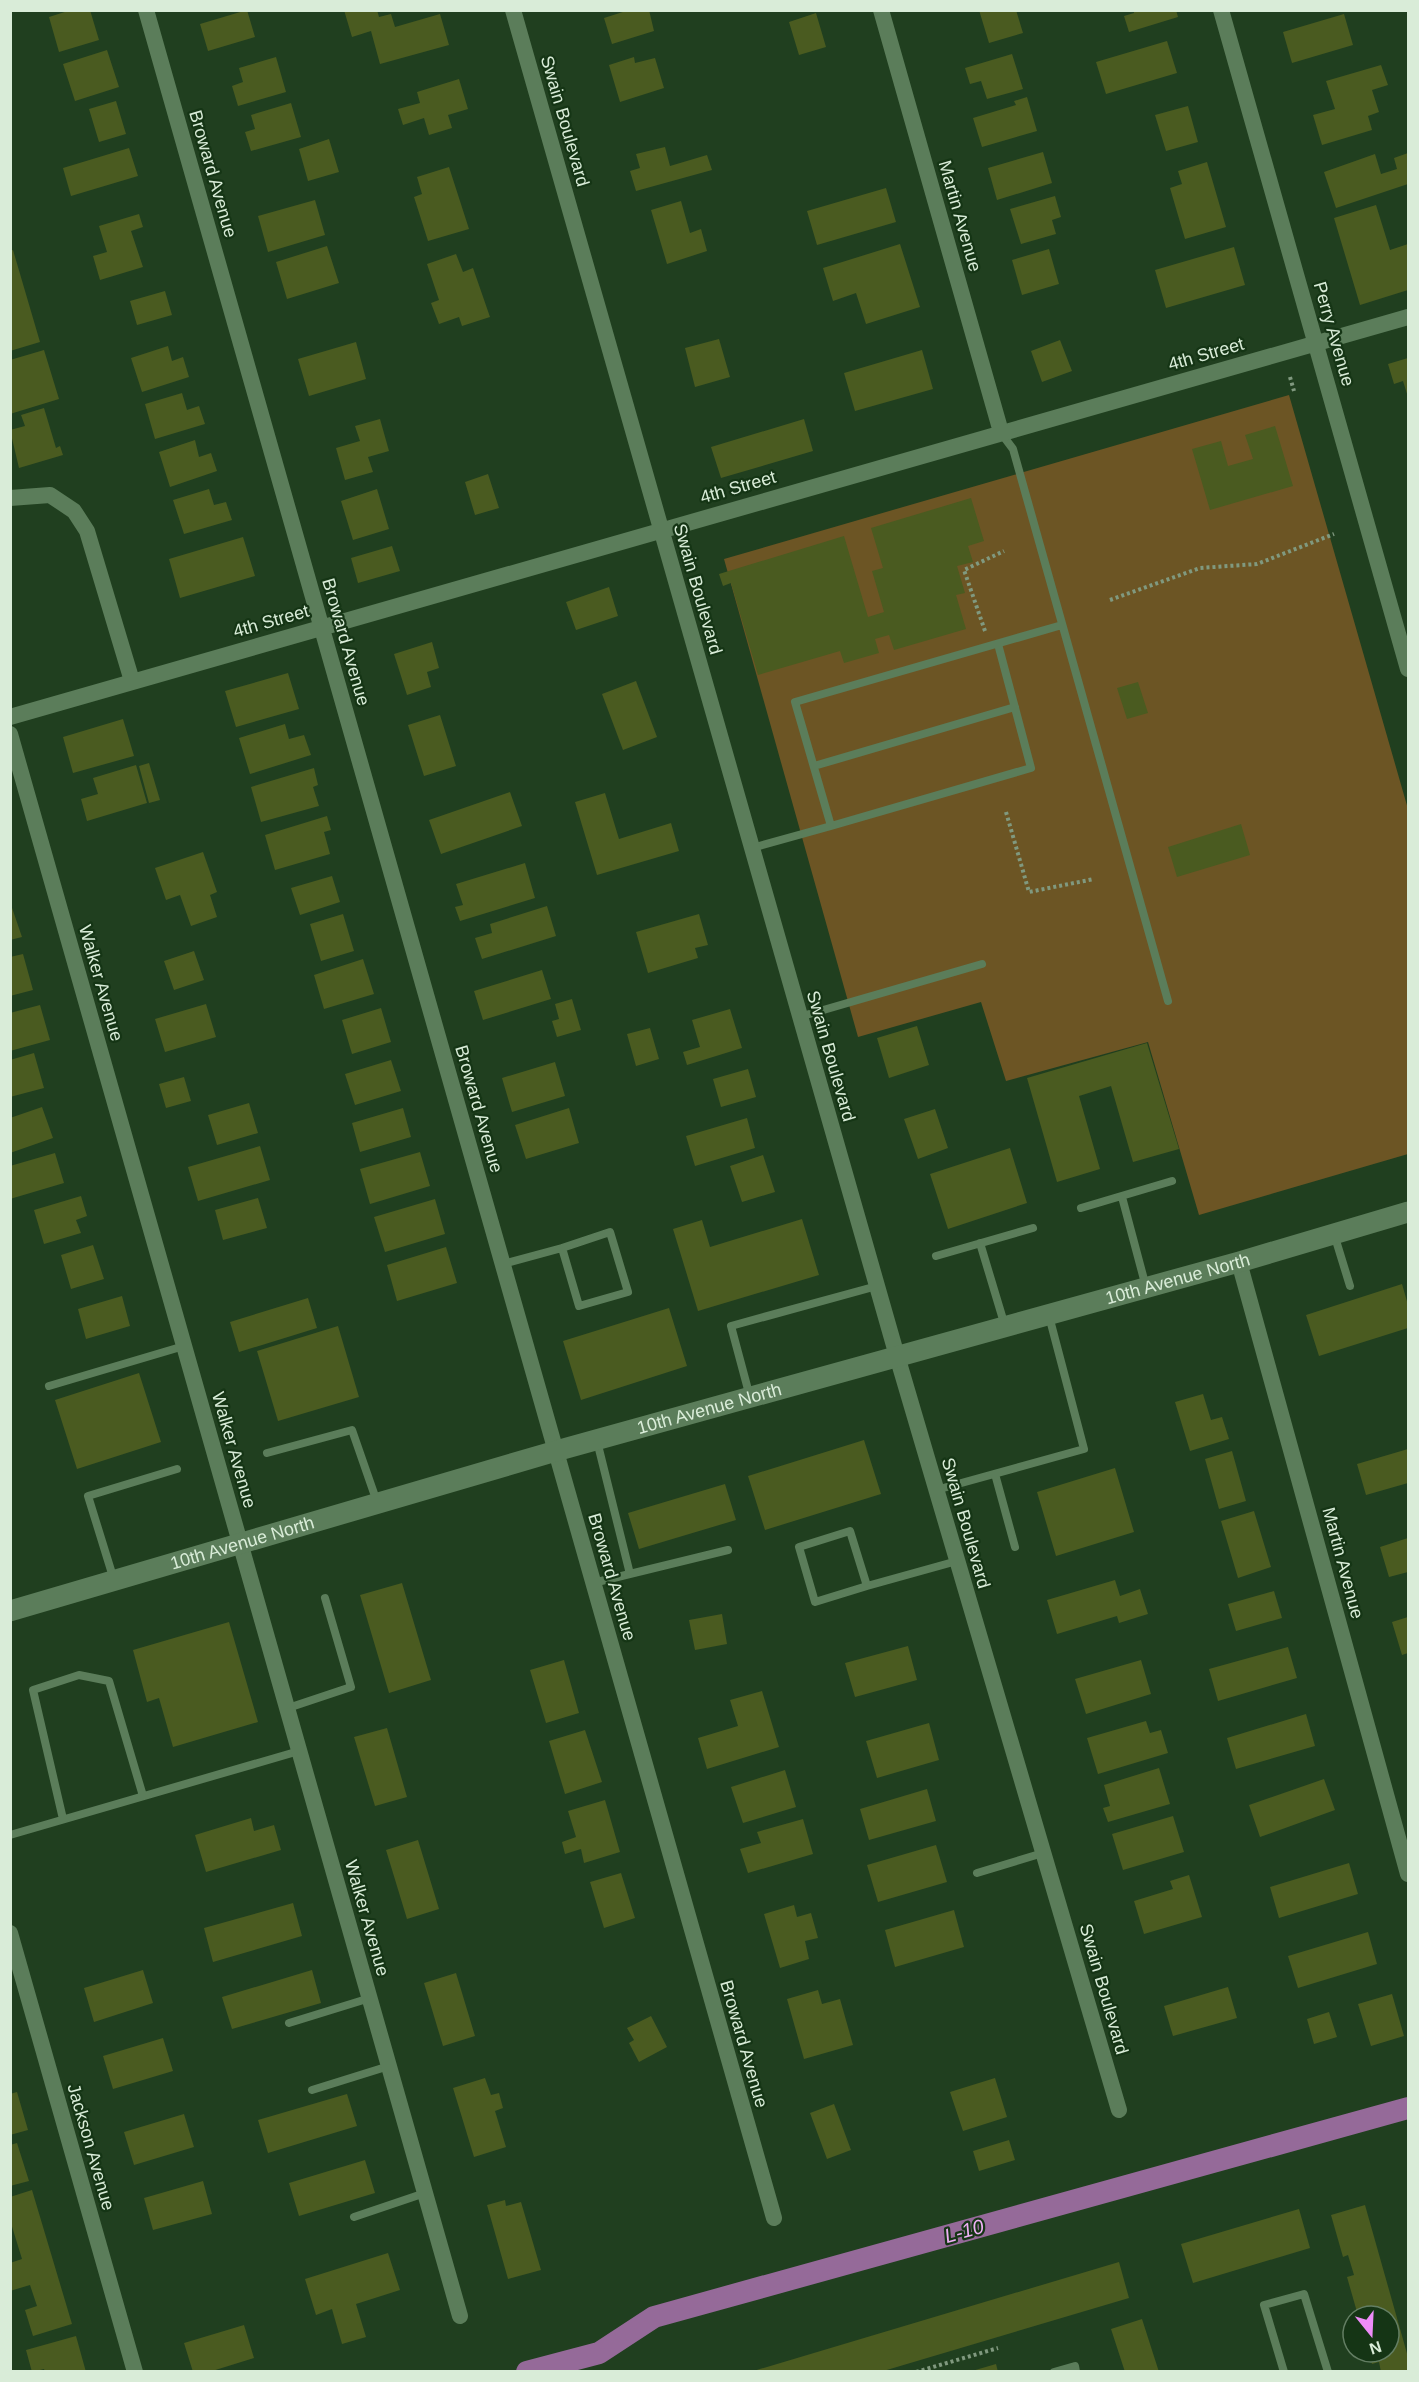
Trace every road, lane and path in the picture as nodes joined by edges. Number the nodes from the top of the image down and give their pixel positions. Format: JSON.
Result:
{"nodes":[{"id":1,"x":146,"y":10,"type":"edge"},
{"id":2,"x":513,"y":10,"type":"edge"},
{"id":3,"x":881,"y":10,"type":"edge"},
{"id":4,"x":1221,"y":10,"type":"edge"},
{"id":5,"x":1408,"y":317,"type":"edge"},
{"id":6,"x":1316,"y":343,"type":"junction"},
{"id":7,"x":1290,"y":377,"type":"dead end"},
{"id":8,"x":1294,"y":391,"type":"dead end"},
{"id":9,"x":1001,"y":432,"type":"junction"},
{"id":10,"x":10,"y":498,"type":"edge"},
{"id":11,"x":661,"y":530,"type":"junction"},
{"id":12,"x":1334,"y":534,"type":"dead end"},
{"id":13,"x":1004,"y":551,"type":"dead end"},
{"id":14,"x":1110,"y":600,"type":"dead end"},
{"id":15,"x":1062,"y":626,"type":"junction"},
{"id":16,"x":321,"y":627,"type":"junction"},
{"id":17,"x":985,"y":631,"type":"dead end"},
{"id":18,"x":998,"y":644,"type":"junction"},
{"id":19,"x":1408,"y":669,"type":"edge"},
{"id":20,"x":132,"y":681,"type":"junction"},
{"id":21,"x":1015,"y":707,"type":"junction"},
{"id":22,"x":10,"y":717,"type":"edge"},
{"id":23,"x":10,"y":734,"type":"edge"},
{"id":24,"x":814,"y":766,"type":"junction"},
{"id":25,"x":1006,"y":812,"type":"dead end"},
{"id":26,"x":831,"y":826,"type":"junction"},
{"id":27,"x":752,"y":848,"type":"junction"},
{"id":28,"x":1094,"y":879,"type":"dead end"},
{"id":29,"x":982,"y":964,"type":"dead end"},
{"id":30,"x":1168,"y":1001,"type":"dead end"},
{"id":31,"x":800,"y":1017,"type":"junction"},
{"id":32,"x":1172,"y":1181,"type":"dead end"},
{"id":33,"x":1122,"y":1197,"type":"junction"},
{"id":34,"x":1082,"y":1208,"type":"dead end"},
{"id":35,"x":1408,"y":1212,"type":"edge"},
{"id":36,"x":1032,"y":1228,"type":"dead end"},
{"id":37,"x":1334,"y":1234,"type":"junction"},
{"id":38,"x":980,"y":1243,"type":"junction"},
{"id":39,"x":562,"y":1248,"type":"junction"},
{"id":40,"x":936,"y":1256,"type":"dead end"},
{"id":41,"x":1239,"y":1262,"type":"junction"},
{"id":42,"x":502,"y":1264,"type":"junction"},
{"id":43,"x":877,"y":1286,"type":"junction"},
{"id":44,"x":1350,"y":1286,"type":"dead end"},
{"id":45,"x":1146,"y":1288,"type":"junction"},
{"id":46,"x":1049,"y":1314,"type":"junction"},
{"id":47,"x":1005,"y":1326,"type":"junction"},
{"id":48,"x":184,"y":1346,"type":"junction"},
{"id":49,"x":897,"y":1356,"type":"junction"},
{"id":50,"x":49,"y":1386,"type":"dead end"},
{"id":51,"x":750,"y":1397,"type":"junction"},
{"id":52,"x":596,"y":1440,"type":"junction"},
{"id":53,"x":556,"y":1451,"type":"junction"},
{"id":54,"x":267,"y":1453,"type":"dead end"},
{"id":55,"x":177,"y":1469,"type":"dead end"},
{"id":56,"x":995,"y":1474,"type":"junction"},
{"id":57,"x":936,"y":1490,"type":"junction"},
{"id":58,"x":377,"y":1503,"type":"junction"},
{"id":59,"x":240,"y":1542,"type":"junction"},
{"id":60,"x":1016,"y":1547,"type":"dead end"},
{"id":61,"x":728,"y":1550,"type":"dead end"},
{"id":62,"x":957,"y":1561,"type":"junction"},
{"id":63,"x":630,"y":1574,"type":"junction"},
{"id":64,"x":114,"y":1580,"type":"junction"},
{"id":65,"x":593,"y":1583,"type":"junction"},
{"id":66,"x":867,"y":1586,"type":"junction"},
{"id":67,"x":325,"y":1598,"type":"dead end"},
{"id":68,"x":10,"y":1611,"type":"edge"},
{"id":69,"x":288,"y":1708,"type":"junction"},
{"id":70,"x":300,"y":1751,"type":"junction"},
{"id":71,"x":143,"y":1796,"type":"junction"},
{"id":72,"x":63,"y":1820,"type":"junction"},
{"id":73,"x":10,"y":1835,"type":"edge"},
{"id":74,"x":1043,"y":1852,"type":"junction"},
{"id":75,"x":977,"y":1873,"type":"dead end"},
{"id":76,"x":1408,"y":1874,"type":"edge"},
{"id":77,"x":10,"y":1933,"type":"edge"},
{"id":78,"x":370,"y":1998,"type":"junction"},
{"id":79,"x":289,"y":2023,"type":"dead end"},
{"id":80,"x":389,"y":2066,"type":"junction"},
{"id":81,"x":312,"y":2090,"type":"dead end"},
{"id":82,"x":1119,"y":2110,"type":"dead end"},
{"id":83,"x":425,"y":2193,"type":"junction"},
{"id":84,"x":354,"y":2217,"type":"dead end"},
{"id":85,"x":774,"y":2218,"type":"dead end"},
{"id":86,"x":460,"y":2316,"type":"dead end"},
{"id":87,"x":998,"y":2348,"type":"dead end"},
{"id":88,"x":135,"y":2372,"type":"edge"},
{"id":89,"x":916,"y":2372,"type":"edge"},
{"id":90,"x":1054,"y":2372,"type":"edge"},
{"id":91,"x":1076,"y":2372,"type":"edge"},
{"id":92,"x":1284,"y":2372,"type":"edge"},
{"id":93,"x":1328,"y":2372,"type":"edge"}],
"edges":[{"from":1,"to":16,"type":"street","name":"Broward Avenue"},
{"from":2,"to":11,"type":"street","name":"Swain Boulevard"},
{"from":3,"to":9,"type":"street","name":"Martin Avenue"},
{"from":4,"to":6,"type":"street","name":"Perry Avenue"},
{"from":5,"to":6,"type":"street","name":"4th Street"},
{"from":6,"to":9,"type":"street","name":"4th Street"},
{"from":6,"to":19,"type":"street","name":"Perry Avenue"},
{"from":7,"to":8,"type":"path"},
{"from":9,"to":11,"type":"street","name":"4th Street"},
{"from":9,"to":15,"type":"lane"},
{"from":10,"to":20,"type":"street"},
{"from":11,"to":16,"type":"street","name":"4th Street"},
{"from":11,"to":27,"type":"street","name":"Swain Boulevard"},
{"from":12,"to":14,"type":"path"},
{"from":13,"to":17,"type":"path"},
{"from":15,"to":18,"type":"lane"},
{"from":15,"to":30,"type":"lane"},
{"from":16,"to":20,"type":"street","name":"4th Street"},
{"from":16,"to":42,"type":"street","name":"Broward Avenue"},
{"from":18,"to":21,"type":"lane"},
{"from":18,"to":24,"type":"lane"},
{"from":20,"to":22,"type":"street","name":"4th Street"},
{"from":21,"to":24,"type":"lane"},
{"from":21,"to":26,"type":"lane"},
{"from":23,"to":48,"type":"street","name":"Walker Avenue"},
{"from":24,"to":26,"type":"lane"},
{"from":25,"to":28,"type":"path"},
{"from":26,"to":27,"type":"lane"},
{"from":27,"to":31,"type":"street","name":"Swain Boulevard"},
{"from":29,"to":31,"type":"lane"},
{"from":31,"to":43,"type":"street","name":"Swain Boulevard"},
{"from":32,"to":33,"type":"lane"},
{"from":33,"to":34,"type":"lane"},
{"from":33,"to":45,"type":"lane"},
{"from":35,"to":37,"type":"street","name":"10th Avenue North"},
{"from":36,"to":38,"type":"lane"},
{"from":37,"to":41,"type":"street","name":"10th Avenue North"},
{"from":37,"to":44,"type":"lane"},
{"from":38,"to":40,"type":"lane"},
{"from":38,"to":47,"type":"lane"},
{"from":39,"to":39,"type":"lane"},
{"from":39,"to":42,"type":"lane"},
{"from":41,"to":45,"type":"street","name":"10th Avenue North"},
{"from":41,"to":76,"type":"street","name":"Martin Avenue"},
{"from":42,"to":53,"type":"street","name":"Broward Avenue"},
{"from":43,"to":49,"type":"street","name":"Swain Boulevard"},
{"from":43,"to":51,"type":"lane"},
{"from":45,"to":46,"type":"street","name":"10th Avenue North"},
{"from":46,"to":47,"type":"street","name":"10th Avenue North"},
{"from":46,"to":56,"type":"lane"},
{"from":47,"to":49,"type":"street","name":"10th Avenue North"},
{"from":48,"to":50,"type":"lane"},
{"from":48,"to":59,"type":"street","name":"Walker Avenue"},
{"from":49,"to":51,"type":"street","name":"10th Avenue North"},
{"from":49,"to":57,"type":"street","name":"Swain Boulevard"},
{"from":51,"to":52,"type":"street","name":"10th Avenue North"},
{"from":52,"to":53,"type":"street","name":"10th Avenue North"},
{"from":52,"to":63,"type":"lane"},
{"from":53,"to":58,"type":"street","name":"10th Avenue North"},
{"from":53,"to":65,"type":"street","name":"Broward Avenue"},
{"from":54,"to":58,"type":"lane"},
{"from":55,"to":64,"type":"lane"},
{"from":56,"to":57,"type":"lane"},
{"from":56,"to":60,"type":"lane"},
{"from":57,"to":62,"type":"street","name":"Swain Boulevard"},
{"from":58,"to":59,"type":"street","name":"10th Avenue North"},
{"from":59,"to":64,"type":"street","name":"10th Avenue North"},
{"from":59,"to":69,"type":"street","name":"Walker Avenue"},
{"from":61,"to":63,"type":"lane"},
{"from":62,"to":66,"type":"lane"},
{"from":62,"to":74,"type":"street","name":"Swain Boulevard"},
{"from":63,"to":65,"type":"lane"},
{"from":64,"to":68,"type":"street","name":"10th Avenue North"},
{"from":65,"to":85,"type":"street","name":"Broward Avenue"},
{"from":66,"to":66,"type":"lane"},
{"from":67,"to":69,"type":"lane"},
{"from":69,"to":70,"type":"street","name":"Walker Avenue"},
{"from":70,"to":71,"type":"lane"},
{"from":70,"to":78,"type":"street","name":"Walker Avenue"},
{"from":71,"to":72,"type":"lane"},
{"from":71,"to":72,"type":"lane"},
{"from":72,"to":73,"type":"lane"},
{"from":74,"to":75,"type":"lane"},
{"from":74,"to":82,"type":"street","name":"Swain Boulevard"},
{"from":77,"to":88,"type":"street","name":"Jackson Avenue"},
{"from":78,"to":79,"type":"lane"},
{"from":78,"to":80,"type":"street","name":"Walker Avenue"},
{"from":80,"to":81,"type":"lane"},
{"from":80,"to":83,"type":"street","name":"Walker Avenue"},
{"from":83,"to":84,"type":"lane"},
{"from":83,"to":86,"type":"street","name":"Walker Avenue"},
{"from":87,"to":89,"type":"path"},
{"from":90,"to":91,"type":"lane"},
{"from":92,"to":93,"type":"lane"}]}
